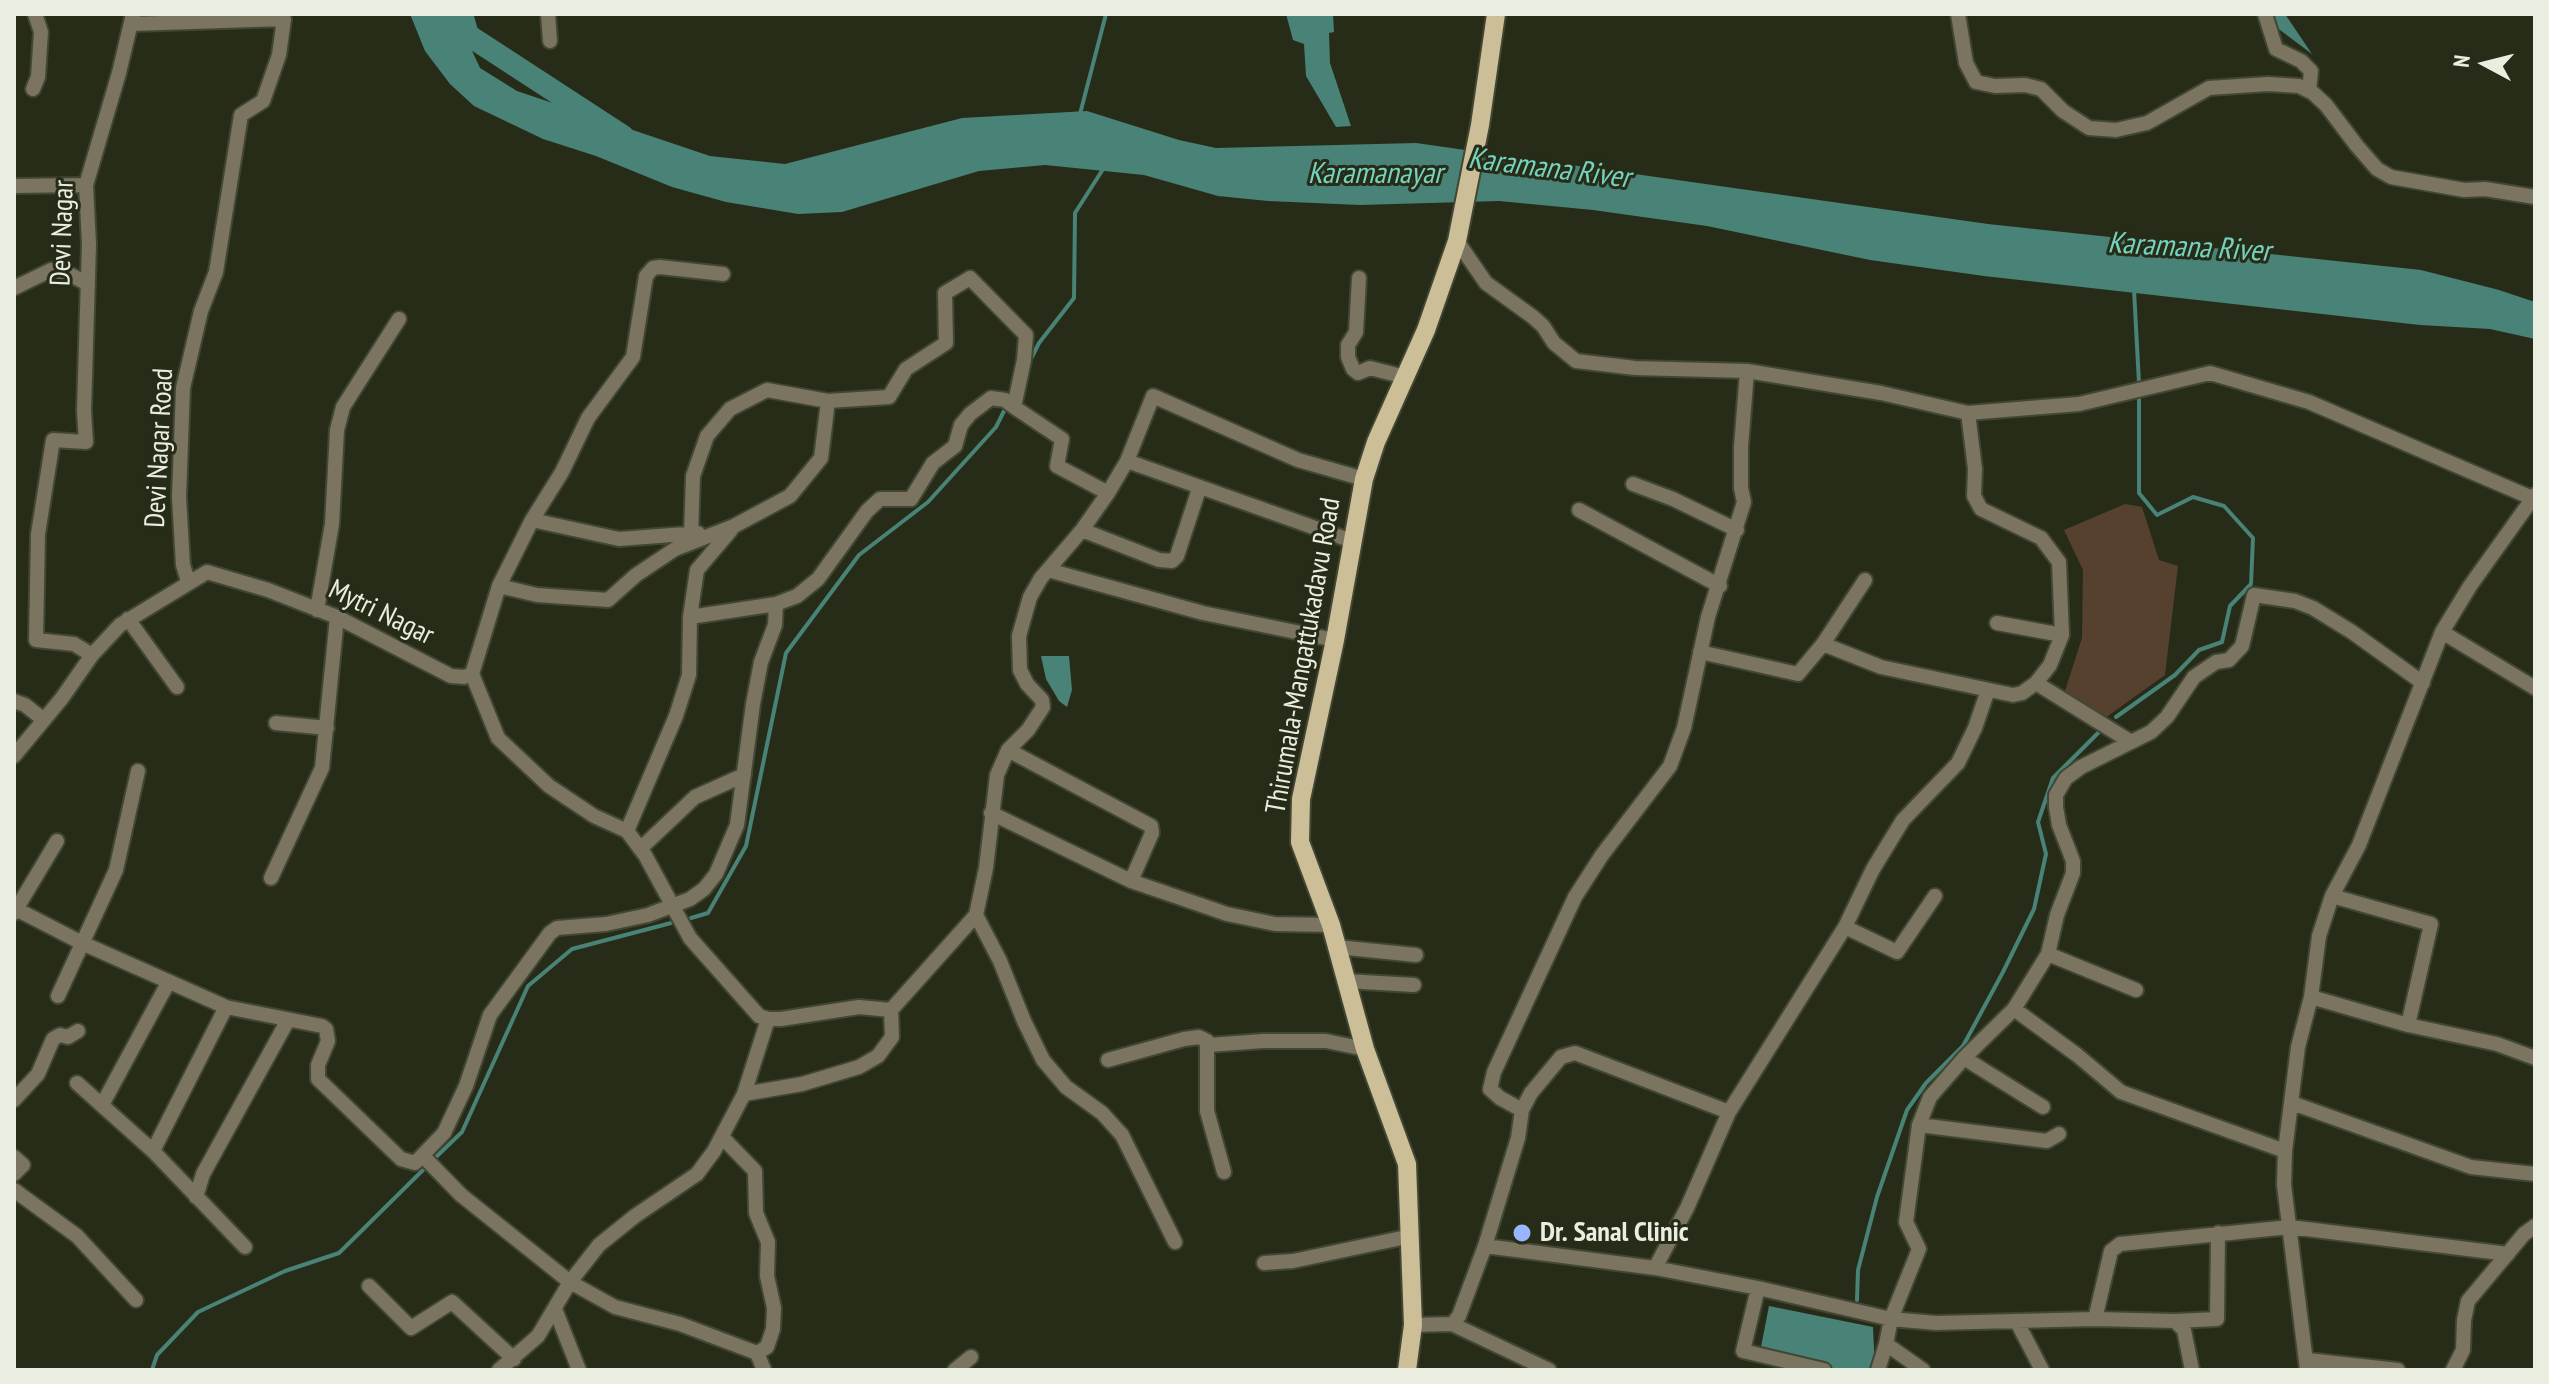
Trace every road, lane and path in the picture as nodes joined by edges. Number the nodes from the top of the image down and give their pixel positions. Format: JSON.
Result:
{"nodes":[{"id":1,"x":35,"y":14,"type":"edge"},
{"id":2,"x":548,"y":14,"type":"edge"},
{"id":3,"x":1496,"y":14,"type":"edge"},
{"id":4,"x":1958,"y":14,"type":"edge"},
{"id":5,"x":2265,"y":14,"type":"edge"},
{"id":6,"x":132,"y":19,"type":"edge"},
{"id":7,"x":550,"y":41,"type":"dead end"},
{"id":8,"x":33,"y":89,"type":"dead end"},
{"id":9,"x":2309,"y":91,"type":"junction"},
{"id":10,"x":86,"y":185,"type":"junction"},
{"id":11,"x":14,"y":186,"type":"edge"},
{"id":12,"x":2535,"y":197,"type":"edge"},
{"id":13,"x":1457,"y":241,"type":"junction"},
{"id":14,"x":723,"y":274,"type":"dead end"},
{"id":15,"x":1359,"y":278,"type":"dead end"},
{"id":16,"x":88,"y":284,"type":"junction"},
{"id":17,"x":14,"y":288,"type":"edge"},
{"id":18,"x":399,"y":319,"type":"dead end"},
{"id":19,"x":1747,"y":371,"type":"junction"},
{"id":20,"x":1405,"y":377,"type":"junction"},
{"id":21,"x":828,"y":401,"type":"junction"},
{"id":22,"x":1014,"y":407,"type":"junction"},
{"id":23,"x":1968,"y":413,"type":"junction"},
{"id":24,"x":1127,"y":461,"type":"junction"},
{"id":25,"x":1364,"y":479,"type":"junction"},
{"id":26,"x":1633,"y":484,"type":"dead end"},
{"id":27,"x":1199,"y":489,"type":"junction"},
{"id":28,"x":1108,"y":493,"type":"junction"},
{"id":29,"x":2534,"y":497,"type":"edge"},
{"id":30,"x":1579,"y":510,"type":"dead end"},
{"id":31,"x":532,"y":520,"type":"junction"},
{"id":32,"x":734,"y":526,"type":"junction"},
{"id":33,"x":1082,"y":530,"type":"junction"},
{"id":34,"x":1737,"y":530,"type":"junction"},
{"id":35,"x":691,"y":535,"type":"junction"},
{"id":36,"x":1352,"y":541,"type":"junction"},
{"id":37,"x":1048,"y":570,"type":"junction"},
{"id":38,"x":1865,"y":580,"type":"dead end"},
{"id":39,"x":188,"y":581,"type":"junction"},
{"id":40,"x":499,"y":586,"type":"junction"},
{"id":41,"x":1720,"y":586,"type":"junction"},
{"id":42,"x":776,"y":604,"type":"junction"},
{"id":43,"x":317,"y":610,"type":"junction"},
{"id":44,"x":337,"y":617,"type":"junction"},
{"id":45,"x":690,"y":617,"type":"junction"},
{"id":46,"x":128,"y":619,"type":"junction"},
{"id":47,"x":1997,"y":623,"type":"dead end"},
{"id":48,"x":2442,"y":632,"type":"junction"},
{"id":49,"x":2062,"y":635,"type":"junction"},
{"id":50,"x":1335,"y":640,"type":"junction"},
{"id":51,"x":1823,"y":644,"type":"junction"},
{"id":52,"x":1700,"y":652,"type":"junction"},
{"id":53,"x":92,"y":655,"type":"junction"},
{"id":54,"x":472,"y":674,"type":"junction"},
{"id":55,"x":2036,"y":683,"type":"junction"},
{"id":56,"x":2423,"y":683,"type":"junction"},
{"id":57,"x":177,"y":687,"type":"dead end"},
{"id":58,"x":2535,"y":688,"type":"edge"},
{"id":59,"x":1988,"y":690,"type":"junction"},
{"id":60,"x":2013,"y":695,"type":"junction"},
{"id":61,"x":14,"y":701,"type":"edge"},
{"id":62,"x":1980,"y":714,"type":"junction"},
{"id":63,"x":44,"y":720,"type":"junction"},
{"id":64,"x":276,"y":723,"type":"dead end"},
{"id":65,"x":327,"y":728,"type":"junction"},
{"id":66,"x":2131,"y":742,"type":"junction"},
{"id":67,"x":1008,"y":750,"type":"junction"},
{"id":68,"x":14,"y":756,"type":"edge"},
{"id":69,"x":138,"y":771,"type":"dead end"},
{"id":70,"x":744,"y":775,"type":"junction"},
{"id":71,"x":991,"y":813,"type":"junction"},
{"id":72,"x":627,"y":831,"type":"junction"},
{"id":73,"x":57,"y":841,"type":"dead end"},
{"id":74,"x":640,"y":849,"type":"junction"},
{"id":75,"x":271,"y":878,"type":"dead end"},
{"id":76,"x":1131,"y":881,"type":"junction"},
{"id":77,"x":1935,"y":896,"type":"dead end"},
{"id":78,"x":2332,"y":896,"type":"junction"},
{"id":79,"x":672,"y":904,"type":"junction"},
{"id":80,"x":15,"y":911,"type":"edge"},
{"id":81,"x":976,"y":915,"type":"junction"},
{"id":82,"x":1331,"y":925,"type":"junction"},
{"id":83,"x":1845,"y":927,"type":"junction"},
{"id":84,"x":82,"y":943,"type":"junction"},
{"id":85,"x":1337,"y":947,"type":"junction"},
{"id":86,"x":2048,"y":954,"type":"junction"},
{"id":87,"x":1416,"y":955,"type":"dead end"},
{"id":88,"x":1346,"y":981,"type":"junction"},
{"id":89,"x":168,"y":983,"type":"junction"},
{"id":90,"x":1414,"y":985,"type":"dead end"},
{"id":91,"x":2136,"y":990,"type":"dead end"},
{"id":92,"x":58,"y":996,"type":"dead end"},
{"id":93,"x":2311,"y":997,"type":"junction"},
{"id":94,"x":226,"y":1007,"type":"junction"},
{"id":95,"x":2014,"y":1009,"type":"junction"},
{"id":96,"x":891,"y":1010,"type":"junction"},
{"id":97,"x":768,"y":1019,"type":"junction"},
{"id":98,"x":288,"y":1020,"type":"junction"},
{"id":99,"x":2408,"y":1025,"type":"junction"},
{"id":100,"x":78,"y":1031,"type":"dead end"},
{"id":101,"x":1209,"y":1045,"type":"junction"},
{"id":102,"x":1365,"y":1049,"type":"junction"},
{"id":103,"x":1964,"y":1058,"type":"junction"},
{"id":104,"x":2535,"y":1058,"type":"edge"},
{"id":105,"x":1108,"y":1060,"type":"dead end"},
{"id":106,"x":77,"y":1083,"type":"dead end"},
{"id":107,"x":744,"y":1094,"type":"junction"},
{"id":108,"x":14,"y":1100,"type":"edge"},
{"id":109,"x":2292,"y":1103,"type":"junction"},
{"id":110,"x":102,"y":1105,"type":"junction"},
{"id":111,"x":2043,"y":1107,"type":"dead end"},
{"id":112,"x":1522,"y":1110,"type":"junction"},
{"id":113,"x":1729,"y":1112,"type":"junction"},
{"id":114,"x":1919,"y":1125,"type":"junction"},
{"id":115,"x":2059,"y":1134,"type":"dead end"},
{"id":116,"x":722,"y":1137,"type":"junction"},
{"id":117,"x":153,"y":1151,"type":"junction"},
{"id":118,"x":2285,"y":1151,"type":"junction"},
{"id":119,"x":423,"y":1156,"type":"junction"},
{"id":120,"x":14,"y":1157,"type":"edge"},
{"id":121,"x":1224,"y":1172,"type":"dead end"},
{"id":122,"x":14,"y":1174,"type":"edge"},
{"id":123,"x":2535,"y":1174,"type":"edge"},
{"id":124,"x":14,"y":1190,"type":"edge"},
{"id":125,"x":196,"y":1197,"type":"junction"},
{"id":126,"x":2535,"y":1226,"type":"edge"},
{"id":127,"x":2290,"y":1227,"type":"junction"},
{"id":128,"x":2218,"y":1233,"type":"junction"},
{"id":129,"x":1411,"y":1236,"type":"junction"},
{"id":130,"x":1175,"y":1242,"type":"dead end"},
{"id":131,"x":1485,"y":1246,"type":"junction"},
{"id":132,"x":245,"y":1247,"type":"dead end"},
{"id":133,"x":2508,"y":1254,"type":"junction"},
{"id":134,"x":1264,"y":1263,"type":"dead end"},
{"id":135,"x":1655,"y":1268,"type":"junction"},
{"id":136,"x":570,"y":1282,"type":"junction"},
{"id":137,"x":369,"y":1286,"type":"dead end"},
{"id":138,"x":1758,"y":1288,"type":"junction"},
{"id":139,"x":136,"y":1300,"type":"dead end"},
{"id":140,"x":555,"y":1309,"type":"junction"},
{"id":141,"x":1891,"y":1319,"type":"junction"},
{"id":142,"x":2095,"y":1319,"type":"junction"},
{"id":143,"x":2175,"y":1321,"type":"junction"},
{"id":144,"x":2017,"y":1322,"type":"junction"},
{"id":145,"x":1452,"y":1324,"type":"junction"},
{"id":146,"x":1413,"y":1325,"type":"junction"},
{"id":147,"x":1886,"y":1344,"type":"junction"},
{"id":148,"x":757,"y":1353,"type":"junction"},
{"id":149,"x":971,"y":1357,"type":"dead end"},
{"id":150,"x":514,"y":1359,"type":"junction"},
{"id":151,"x":2308,"y":1365,"type":"edge"},
{"id":152,"x":499,"y":1370,"type":"edge"},
{"id":153,"x":579,"y":1370,"type":"edge"},
{"id":154,"x":764,"y":1370,"type":"edge"},
{"id":155,"x":955,"y":1370,"type":"edge"},
{"id":156,"x":1407,"y":1370,"type":"edge"},
{"id":157,"x":1549,"y":1370,"type":"edge"},
{"id":158,"x":1824,"y":1370,"type":"edge"},
{"id":159,"x":1878,"y":1370,"type":"edge"},
{"id":160,"x":1923,"y":1370,"type":"edge"},
{"id":161,"x":2042,"y":1370,"type":"edge"},
{"id":162,"x":2192,"y":1370,"type":"edge"},
{"id":163,"x":2398,"y":1370,"type":"edge"},
{"id":164,"x":2455,"y":1370,"type":"edge"}],
"edges":[{"from":1,"to":8,"type":"street"},
{"from":2,"to":7,"type":"street"},
{"from":3,"to":13,"type":"main road","name":"Thirumala-Mangattukadavu Road"},
{"from":4,"to":9,"type":"street"},
{"from":5,"to":9,"type":"street"},
{"from":6,"to":10,"type":"street","name":"Devi Nagar"},
{"from":6,"to":39,"type":"street","name":"Devi Nagar Road"},
{"from":9,"to":12,"type":"street"},
{"from":10,"to":11,"type":"street"},
{"from":10,"to":16,"type":"street","name":"Devi Nagar"},
{"from":13,"to":19,"type":"street"},
{"from":13,"to":20,"type":"main road","name":"Thirumala-Mangattukadavu Road"},
{"from":14,"to":31,"type":"street"},
{"from":15,"to":20,"type":"street"},
{"from":16,"to":17,"type":"street"},
{"from":16,"to":53,"type":"street","name":"Devi Nagar"},
{"from":18,"to":43,"type":"street"},
{"from":19,"to":23,"type":"street"},
{"from":19,"to":34,"type":"street"},
{"from":20,"to":25,"type":"main road","name":"Thirumala-Mangattukadavu Road"},
{"from":21,"to":22,"type":"street"},
{"from":21,"to":32,"type":"street"},
{"from":21,"to":35,"type":"street"},
{"from":22,"to":28,"type":"street"},
{"from":22,"to":42,"type":"street"},
{"from":23,"to":29,"type":"street"},
{"from":23,"to":49,"type":"street"},
{"from":24,"to":25,"type":"street"},
{"from":24,"to":27,"type":"street"},
{"from":24,"to":28,"type":"street"},
{"from":25,"to":36,"type":"main road","name":"Thirumala-Mangattukadavu Road"},
{"from":26,"to":34,"type":"street"},
{"from":27,"to":33,"type":"street"},
{"from":27,"to":36,"type":"street"},
{"from":28,"to":33,"type":"street"},
{"from":29,"to":48,"type":"street"},
{"from":30,"to":41,"type":"street"},
{"from":31,"to":35,"type":"street"},
{"from":31,"to":40,"type":"street"},
{"from":32,"to":35,"type":"street"},
{"from":32,"to":40,"type":"street"},
{"from":32,"to":45,"type":"street"},
{"from":33,"to":37,"type":"street"},
{"from":34,"to":41,"type":"street"},
{"from":36,"to":50,"type":"main road","name":"Thirumala-Mangattukadavu Road"},
{"from":37,"to":50,"type":"street"},
{"from":37,"to":67,"type":"street"},
{"from":38,"to":51,"type":"street"},
{"from":39,"to":43,"type":"street","name":"Mytri Nagar"},
{"from":39,"to":46,"type":"street"},
{"from":40,"to":54,"type":"street"},
{"from":41,"to":52,"type":"street"},
{"from":42,"to":45,"type":"street"},
{"from":42,"to":70,"type":"street"},
{"from":43,"to":44,"type":"street","name":"Mytri Nagar"},
{"from":44,"to":54,"type":"street","name":"Mytri Nagar"},
{"from":44,"to":65,"type":"street"},
{"from":45,"to":72,"type":"street"},
{"from":46,"to":53,"type":"street"},
{"from":46,"to":57,"type":"street"},
{"from":47,"to":49,"type":"street"},
{"from":48,"to":56,"type":"street"},
{"from":48,"to":58,"type":"street"},
{"from":49,"to":55,"type":"street"},
{"from":50,"to":82,"type":"main road","name":"Thirumala-Mangattukadavu Road"},
{"from":51,"to":52,"type":"street"},
{"from":51,"to":59,"type":"street"},
{"from":52,"to":112,"type":"street"},
{"from":53,"to":63,"type":"street"},
{"from":54,"to":72,"type":"street"},
{"from":55,"to":60,"type":"street"},
{"from":55,"to":66,"type":"street"},
{"from":56,"to":66,"type":"street"},
{"from":56,"to":78,"type":"street"},
{"from":59,"to":60,"type":"street"},
{"from":59,"to":62,"type":"street"},
{"from":60,"to":62,"type":"street"},
{"from":61,"to":63,"type":"street"},
{"from":62,"to":83,"type":"street"},
{"from":63,"to":68,"type":"street"},
{"from":64,"to":65,"type":"street"},
{"from":65,"to":75,"type":"street"},
{"from":66,"to":86,"type":"street"},
{"from":67,"to":71,"type":"street"},
{"from":67,"to":76,"type":"street"},
{"from":69,"to":84,"type":"street"},
{"from":70,"to":74,"type":"street"},
{"from":70,"to":79,"type":"street"},
{"from":71,"to":76,"type":"street"},
{"from":71,"to":81,"type":"street"},
{"from":72,"to":74,"type":"street"},
{"from":73,"to":80,"type":"street"},
{"from":74,"to":79,"type":"street"},
{"from":76,"to":82,"type":"street"},
{"from":77,"to":83,"type":"street"},
{"from":78,"to":93,"type":"street"},
{"from":78,"to":99,"type":"street"},
{"from":79,"to":97,"type":"street"},
{"from":79,"to":119,"type":"street"},
{"from":80,"to":84,"type":"street"},
{"from":81,"to":96,"type":"street"},
{"from":81,"to":130,"type":"street"},
{"from":82,"to":85,"type":"main road","name":"Thirumala-Mangattukadavu Road"},
{"from":83,"to":113,"type":"street"},
{"from":84,"to":89,"type":"street"},
{"from":84,"to":92,"type":"street"},
{"from":85,"to":87,"type":"street"},
{"from":85,"to":88,"type":"main road","name":"Thirumala-Mangattukadavu Road"},
{"from":86,"to":91,"type":"street"},
{"from":86,"to":95,"type":"street"},
{"from":88,"to":90,"type":"street"},
{"from":88,"to":102,"type":"main road","name":"Thirumala-Mangattukadavu Road"},
{"from":89,"to":94,"type":"street"},
{"from":89,"to":110,"type":"street"},
{"from":93,"to":99,"type":"street"},
{"from":93,"to":109,"type":"street"},
{"from":94,"to":98,"type":"street"},
{"from":94,"to":117,"type":"street"},
{"from":95,"to":103,"type":"street"},
{"from":95,"to":118,"type":"street"},
{"from":96,"to":97,"type":"street"},
{"from":96,"to":107,"type":"street"},
{"from":97,"to":107,"type":"street"},
{"from":98,"to":119,"type":"street"},
{"from":98,"to":125,"type":"street"},
{"from":99,"to":104,"type":"street"},
{"from":100,"to":108,"type":"street"},
{"from":101,"to":102,"type":"street"},
{"from":101,"to":105,"type":"street"},
{"from":101,"to":121,"type":"street"},
{"from":102,"to":129,"type":"main road","name":"Thirumala-Mangattukadavu Road"},
{"from":103,"to":111,"type":"street"},
{"from":103,"to":114,"type":"street"},
{"from":106,"to":110,"type":"street"},
{"from":107,"to":116,"type":"street"},
{"from":109,"to":118,"type":"street"},
{"from":109,"to":123,"type":"street"},
{"from":110,"to":117,"type":"street"},
{"from":112,"to":113,"type":"street"},
{"from":112,"to":131,"type":"street"},
{"from":113,"to":135,"type":"street"},
{"from":114,"to":115,"type":"street"},
{"from":114,"to":141,"type":"street"},
{"from":116,"to":136,"type":"street"},
{"from":116,"to":148,"type":"street"},
{"from":117,"to":125,"type":"street"},
{"from":118,"to":127,"type":"street"},
{"from":119,"to":136,"type":"street"},
{"from":120,"to":122,"type":"street"},
{"from":124,"to":139,"type":"street"},
{"from":125,"to":132,"type":"street"},
{"from":126,"to":133,"type":"street"},
{"from":127,"to":128,"type":"street"},
{"from":127,"to":133,"type":"street"},
{"from":127,"to":151,"type":"street"},
{"from":128,"to":142,"type":"street"},
{"from":128,"to":143,"type":"street"},
{"from":129,"to":134,"type":"street"},
{"from":129,"to":146,"type":"main road","name":"Thirumala-Mangattukadavu Road"},
{"from":131,"to":135,"type":"street"},
{"from":131,"to":145,"type":"street"},
{"from":133,"to":164,"type":"street"},
{"from":135,"to":138,"type":"street"},
{"from":136,"to":140,"type":"street"},
{"from":136,"to":148,"type":"street"},
{"from":137,"to":150,"type":"street"},
{"from":138,"to":141,"type":"street"},
{"from":138,"to":158,"type":"street"},
{"from":140,"to":150,"type":"street"},
{"from":140,"to":153,"type":"street"},
{"from":141,"to":144,"type":"street"},
{"from":141,"to":147,"type":"street"},
{"from":142,"to":143,"type":"street"},
{"from":142,"to":144,"type":"street"},
{"from":143,"to":162,"type":"street"},
{"from":144,"to":161,"type":"street"},
{"from":145,"to":146,"type":"street"},
{"from":145,"to":157,"type":"street"},
{"from":146,"to":156,"type":"main road","name":"Thirumala-Mangattukadavu Road"},
{"from":147,"to":159,"type":"street"},
{"from":147,"to":160,"type":"street"},
{"from":148,"to":154,"type":"street"},
{"from":149,"to":155,"type":"street"},
{"from":150,"to":152,"type":"street"},
{"from":151,"to":163,"type":"street"}]}
